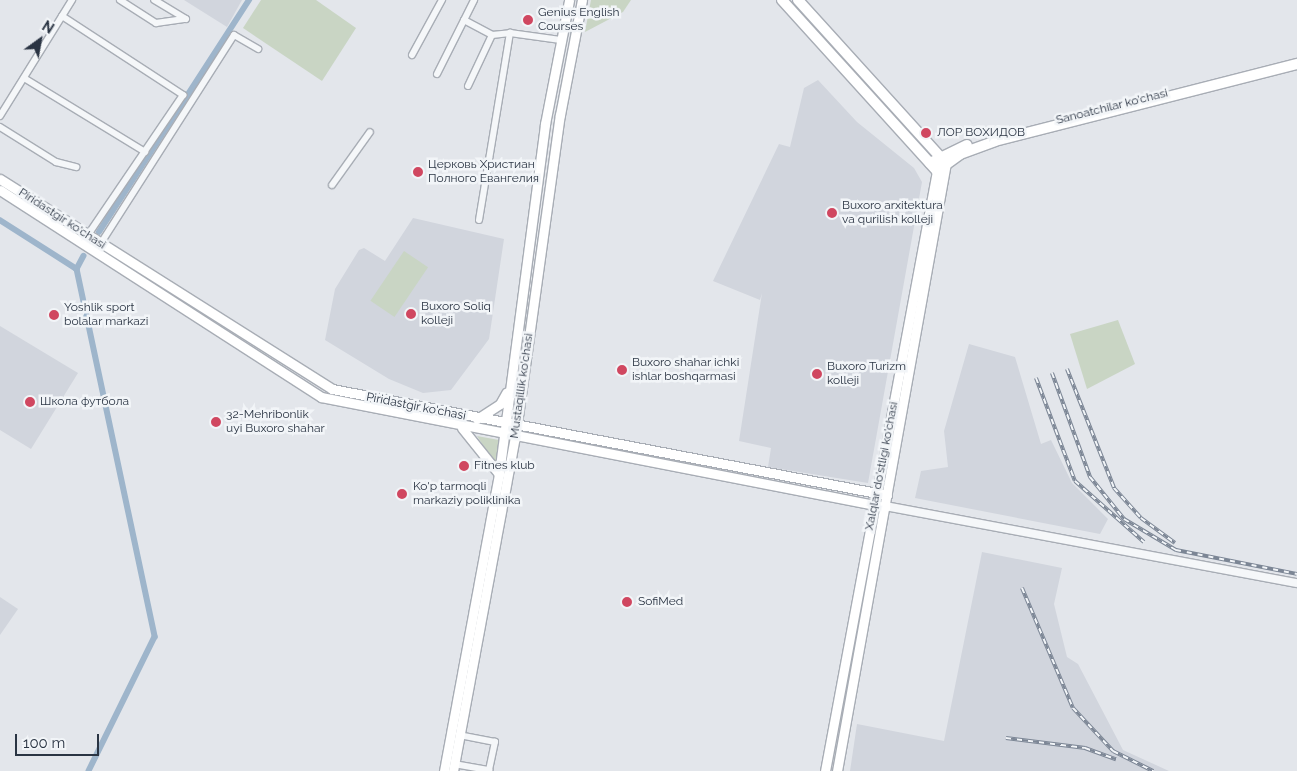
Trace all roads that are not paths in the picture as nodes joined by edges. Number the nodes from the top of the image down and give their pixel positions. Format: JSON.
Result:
{"nodes":[{"id":1,"x":72,"y":0,"type":"edge"},
{"id":2,"x":120,"y":0,"type":"edge"},
{"id":3,"x":154,"y":0,"type":"edge"},
{"id":4,"x":442,"y":0,"type":"edge"},
{"id":5,"x":474,"y":0,"type":"edge"},
{"id":6,"x":569,"y":0,"type":"edge"},
{"id":7,"x":582,"y":0,"type":"edge"},
{"id":8,"x":782,"y":0,"type":"edge"},
{"id":9,"x":798,"y":0,"type":"edge"},
{"id":10,"x":62,"y":16,"type":"junction"},
{"id":11,"x":464,"y":20,"type":"junction"},
{"id":12,"x":510,"y":33,"type":"junction"},
{"id":13,"x":492,"y":35,"type":"junction"},
{"id":14,"x":561,"y":43,"type":"junction"},
{"id":15,"x":258,"y":49,"type":"dead end"},
{"id":16,"x":573,"y":50,"type":"junction"},
{"id":17,"x":412,"y":56,"type":"dead end"},
{"id":18,"x":1297,"y":59,"type":"edge"},
{"id":19,"x":1297,"y":64,"type":"edge"},
{"id":20,"x":437,"y":74,"type":"dead end"},
{"id":21,"x":24,"y":78,"type":"junction"},
{"id":22,"x":468,"y":86,"type":"dead end"},
{"id":23,"x":0,"y":116,"type":"edge"},
{"id":24,"x":0,"y":127,"type":"edge"},
{"id":25,"x":370,"y":132,"type":"dead end"},
{"id":26,"x":146,"y":152,"type":"junction"},
{"id":27,"x":938,"y":155,"type":"junction"},
{"id":28,"x":946,"y":163,"type":"junction"},
{"id":29,"x":76,"y":167,"type":"dead end"},
{"id":30,"x":933,"y":167,"type":"junction"},
{"id":31,"x":0,"y":179,"type":"edge"},
{"id":32,"x":332,"y":185,"type":"dead end"},
{"id":33,"x":0,"y":190,"type":"edge"},
{"id":34,"x":534,"y":203,"type":"junction"},
{"id":35,"x":546,"y":206,"type":"junction"},
{"id":36,"x":479,"y":220,"type":"dead end"},
{"id":37,"x":88,"y":235,"type":"junction"},
{"id":38,"x":100,"y":243,"type":"junction"},
{"id":39,"x":95,"y":252,"type":"junction"},
{"id":40,"x":298,"y":371,"type":"junction"},
{"id":41,"x":292,"y":380,"type":"junction"},
{"id":42,"x":509,"y":386,"type":"junction"},
{"id":43,"x":477,"y":419,"type":"junction"},
{"id":44,"x":505,"y":424,"type":"junction"},
{"id":45,"x":517,"y":427,"type":"junction"},
{"id":46,"x":462,"y":428,"type":"junction"},
{"id":47,"x":504,"y":435,"type":"junction"},
{"id":48,"x":516,"y":438,"type":"junction"},
{"id":49,"x":688,"y":459,"type":"junction"},
{"id":50,"x":687,"y":469,"type":"junction"},
{"id":51,"x":499,"y":474,"type":"junction"},
{"id":52,"x":876,"y":493,"type":"junction"},
{"id":53,"x":887,"y":495,"type":"junction"},
{"id":54,"x":874,"y":505,"type":"junction"},
{"id":55,"x":885,"y":506,"type":"junction"},
{"id":56,"x":490,"y":545,"type":"junction"},
{"id":57,"x":1297,"y":583,"type":"edge"},
{"id":58,"x":467,"y":669,"type":"junction"},
{"id":59,"x":460,"y":735,"type":"junction"},
{"id":60,"x":454,"y":768,"type":"edge"},
{"id":61,"x":444,"y":771,"type":"edge"},
{"id":62,"x":825,"y":771,"type":"edge"},
{"id":63,"x":838,"y":771,"type":"edge"}],
"edges":[{"from":1,"to":10,"type":"street"},
{"from":2,"to":3,"type":"street"},
{"from":4,"to":17,"type":"street"},
{"from":5,"to":11,"type":"street"},
{"from":6,"to":14,"type":"main road","name":"Mustaqillik ko'chasi"},
{"from":7,"to":16,"type":"main road","name":"Mustaqillik ko'chasi"},
{"from":8,"to":30,"type":"main road"},
{"from":9,"to":27,"type":"main road"},
{"from":10,"to":21,"type":"street"},
{"from":10,"to":26,"type":"street"},
{"from":11,"to":13,"type":"street"},
{"from":11,"to":20,"type":"street"},
{"from":12,"to":13,"type":"street"},
{"from":12,"to":14,"type":"street"},
{"from":12,"to":36,"type":"street"},
{"from":13,"to":22,"type":"street"},
{"from":14,"to":16,"type":"main road"},
{"from":14,"to":34,"type":"main road","name":"Mustaqillik ko'chasi"},
{"from":15,"to":38,"type":"street"},
{"from":16,"to":35,"type":"main road","name":"Mustaqillik ko'chasi"},
{"from":18,"to":27,"type":"main road","name":"Sanoatchilar ko'chasi"},
{"from":19,"to":28,"type":"main road","name":"Sanoatchilar ko'chasi"},
{"from":21,"to":23,"type":"street"},
{"from":21,"to":26,"type":"street"},
{"from":24,"to":29,"type":"street"},
{"from":25,"to":32,"type":"street"},
{"from":26,"to":37,"type":"street"},
{"from":27,"to":28,"type":"main road"},
{"from":27,"to":30,"type":"main road","name":"Sanoatchilar ko'chasi"},
{"from":28,"to":30,"type":"main road","name":"Sanoatchilar ko'chasi"},
{"from":28,"to":53,"type":"main road","name":"Xalqlar do'stligi ko'chasi"},
{"from":30,"to":52,"type":"main road","name":"Xalqlar do'stligi ko'chasi"},
{"from":31,"to":37,"type":"main road","name":"Piridastgir ko'chasi"},
{"from":33,"to":39,"type":"main road","name":"Piridastgir ko'chasi"},
{"from":34,"to":35,"type":"main road"},
{"from":34,"to":42,"type":"main road","name":"Mustaqillik ko'chasi"},
{"from":35,"to":45,"type":"main road","name":"Mustaqillik ko'chasi"},
{"from":37,"to":38,"type":"main road","name":"Piridastgir ko'chasi"},
{"from":38,"to":39,"type":"main road"},
{"from":38,"to":40,"type":"main road","name":"Piridastgir ko'chasi"},
{"from":39,"to":41,"type":"main road","name":"Piridastgir ko'chasi"},
{"from":40,"to":41,"type":"main road"},
{"from":40,"to":43,"type":"main road","name":"Piridastgir ko'chasi"},
{"from":41,"to":46,"type":"main road","name":"Piridastgir ko'chasi"},
{"from":42,"to":43,"type":"main road"},
{"from":42,"to":44,"type":"main road","name":"Mustaqillik ko'chasi"},
{"from":43,"to":44,"type":"main road","name":"Piridastgir ko'chasi"},
{"from":44,"to":45,"type":"main road","name":"Piridastgir ko'chasi"},
{"from":44,"to":47,"type":"main road","name":"Mustaqillik ko'chasi"},
{"from":45,"to":48,"type":"main road","name":"Mustaqillik ko'chasi"},
{"from":45,"to":49,"type":"main road","name":"Piridastgir ko'chasi"},
{"from":46,"to":47,"type":"main road","name":"Piridastgir ko'chasi"},
{"from":46,"to":51,"type":"main road"},
{"from":47,"to":48,"type":"main road","name":"Piridastgir ko'chasi"},
{"from":47,"to":51,"type":"main road","name":"Mustaqillik ko'chasi"},
{"from":48,"to":50,"type":"main road","name":"Piridastgir ko'chasi"},
{"from":48,"to":56,"type":"main road","name":"Mustaqillik ko'chasi"},
{"from":49,"to":50,"type":"main road"},
{"from":49,"to":52,"type":"main road","name":"Piridastgir ko'chasi"},
{"from":50,"to":54,"type":"main road","name":"Piridastgir ko'chasi"},
{"from":51,"to":56,"type":"main road","name":"Mustaqillik ko'chasi"},
{"from":52,"to":53,"type":"main road","name":"Piridastgir ko'chasi"},
{"from":52,"to":54,"type":"main road","name":"Xalqlar do'stligi ko'chasi"},
{"from":53,"to":55,"type":"main road","name":"Xalqlar do'stligi ko'chasi"},
{"from":54,"to":55,"type":"main road","name":"Piridastgir ko'chasi"},
{"from":54,"to":62,"type":"main road","name":"Xalqlar do'stligi ko'chasi"},
{"from":55,"to":57,"type":"street"},
{"from":55,"to":63,"type":"main road","name":"Xalqlar do'stligi ko'chasi"},
{"from":56,"to":58,"type":"main road","name":"Mustaqillik ko'chasi"},
{"from":58,"to":59,"type":"main road","name":"Mustaqillik ko'chasi"},
{"from":58,"to":61,"type":"main road","name":"Mustaqillik ko'chasi"},
{"from":59,"to":60,"type":"main road","name":"Mustaqillik ko'chasi"},
{"from":59,"to":60,"type":"street"}]}
